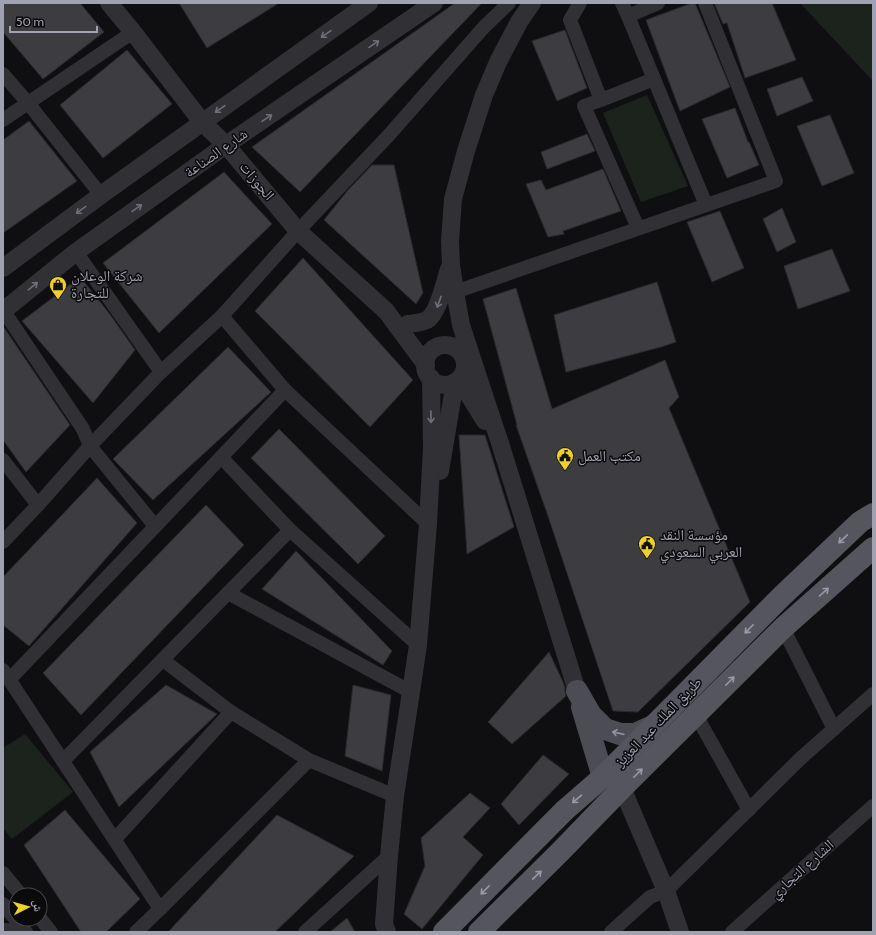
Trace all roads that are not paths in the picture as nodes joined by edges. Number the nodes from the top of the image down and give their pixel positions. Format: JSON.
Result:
{"nodes":[{"id":1,"x":109,"y":3,"type":"edge"},
{"id":2,"x":369,"y":3,"type":"edge"},
{"id":3,"x":434,"y":3,"type":"edge"},
{"id":4,"x":509,"y":3,"type":"edge"},
{"id":5,"x":532,"y":3,"type":"edge"},
{"id":6,"x":580,"y":3,"type":"edge"},
{"id":7,"x":658,"y":3,"type":"edge"},
{"id":8,"x":705,"y":3,"type":"edge"},
{"id":9,"x":625,"y":9,"type":"edge"},
{"id":10,"x":133,"y":32,"type":"junction"},
{"id":11,"x":3,"y":74,"type":"edge"},
{"id":12,"x":654,"y":80,"type":"junction"},
{"id":13,"x":600,"y":100,"type":"junction"},
{"id":14,"x":28,"y":103,"type":"junction"},
{"id":15,"x":3,"y":120,"type":"edge"},
{"id":16,"x":202,"y":122,"type":"junction"},
{"id":17,"x":226,"y":145,"type":"junction"},
{"id":18,"x":101,"y":195,"type":"junction"},
{"id":19,"x":706,"y":205,"type":"junction"},
{"id":20,"x":638,"y":228,"type":"junction"},
{"id":21,"x":298,"y":231,"type":"junction"},
{"id":22,"x":76,"y":252,"type":"junction"},
{"id":23,"x":451,"y":265,"type":"junction"},
{"id":24,"x":3,"y":268,"type":"edge"},
{"id":25,"x":455,"y":292,"type":"junction"},
{"id":26,"x":3,"y":311,"type":"edge"},
{"id":27,"x":386,"y":311,"type":"junction"},
{"id":28,"x":222,"y":316,"type":"junction"},
{"id":29,"x":408,"y":324,"type":"junction"},
{"id":30,"x":461,"y":325,"type":"junction"},
{"id":31,"x":441,"y":346,"type":"junction"},
{"id":32,"x":463,"y":357,"type":"junction"},
{"id":33,"x":161,"y":372,"type":"junction"},
{"id":34,"x":428,"y":372,"type":"junction"},
{"id":35,"x":457,"y":380,"type":"junction"},
{"id":36,"x":285,"y":390,"type":"junction"},
{"id":37,"x":484,"y":395,"type":"junction"},
{"id":38,"x":500,"y":443,"type":"junction"},
{"id":39,"x":90,"y":446,"type":"junction"},
{"id":40,"x":221,"y":456,"type":"junction"},
{"id":41,"x":3,"y":460,"type":"edge"},
{"id":42,"x":38,"y":505,"type":"junction"},
{"id":43,"x":873,"y":514,"type":"edge"},
{"id":44,"x":428,"y":524,"type":"junction"},
{"id":45,"x":155,"y":526,"type":"junction"},
{"id":46,"x":290,"y":530,"type":"junction"},
{"id":47,"x":3,"y":542,"type":"edge"},
{"id":48,"x":873,"y":548,"type":"edge"},
{"id":49,"x":228,"y":593,"type":"junction"},
{"id":50,"x":783,"y":628,"type":"junction"},
{"id":51,"x":418,"y":645,"type":"junction"},
{"id":52,"x":162,"y":660,"type":"junction"},
{"id":53,"x":6,"y":674,"type":"edge"},
{"id":54,"x":577,"y":691,"type":"junction"},
{"id":55,"x":411,"y":692,"type":"junction"},
{"id":56,"x":873,"y":694,"type":"edge"},
{"id":57,"x":231,"y":712,"type":"junction"},
{"id":58,"x":696,"y":715,"type":"junction"},
{"id":59,"x":655,"y":725,"type":"junction"},
{"id":60,"x":834,"y":729,"type":"junction"},
{"id":61,"x":309,"y":760,"type":"junction"},
{"id":62,"x":63,"y":761,"type":"junction"},
{"id":63,"x":604,"y":777,"type":"junction"},
{"id":64,"x":622,"y":788,"type":"junction"},
{"id":65,"x":395,"y":796,"type":"junction"},
{"id":66,"x":873,"y":806,"type":"edge"},
{"id":67,"x":749,"y":810,"type":"junction"},
{"id":68,"x":115,"y":839,"type":"junction"},
{"id":69,"x":389,"y":856,"type":"junction"},
{"id":70,"x":3,"y":873,"type":"edge"},
{"id":71,"x":14,"y":887,"type":"edge"},
{"id":72,"x":666,"y":891,"type":"junction"},
{"id":73,"x":3,"y":904,"type":"edge"},
{"id":74,"x":160,"y":909,"type":"junction"},
{"id":75,"x":3,"y":930,"type":"edge"},
{"id":76,"x":25,"y":931,"type":"edge"},
{"id":77,"x":136,"y":932,"type":"edge"},
{"id":78,"x":305,"y":932,"type":"edge"},
{"id":79,"x":387,"y":932,"type":"edge"},
{"id":80,"x":444,"y":932,"type":"edge"},
{"id":81,"x":479,"y":932,"type":"edge"},
{"id":82,"x":611,"y":932,"type":"edge"},
{"id":83,"x":680,"y":932,"type":"edge"},
{"id":84,"x":732,"y":932,"type":"edge"}],
"edges":[{"from":1,"to":10,"type":"street","name":"الجوزات"},
{"from":2,"to":16,"type":"street","one_way":true},
{"from":17,"to":3,"type":"street","name":"شارع الصناعة","one_way":true},
{"from":4,"to":21,"type":"street"},
{"from":5,"to":23,"type":"street"},
{"from":6,"to":13,"type":"street"},
{"from":7,"to":9,"type":"street"},
{"from":8,"to":19,"type":"street"},
{"from":9,"to":12,"type":"street"},
{"from":10,"to":14,"type":"street"},
{"from":10,"to":16,"type":"street","name":"الجوزات"},
{"from":11,"to":14,"type":"street"},
{"from":12,"to":13,"type":"street"},
{"from":12,"to":19,"type":"street"},
{"from":13,"to":20,"type":"street"},
{"from":14,"to":15,"type":"street"},
{"from":14,"to":18,"type":"street"},
{"from":16,"to":17,"type":"street","name":"الجوزات"},
{"from":16,"to":18,"type":"street"},
{"from":17,"to":21,"type":"street","name":"الجوزات"},
{"from":22,"to":17,"type":"street","name":"شارع الصناعة","one_way":true},
{"from":18,"to":24,"type":"street","one_way":true},
{"from":19,"to":20,"type":"street"},
{"from":20,"to":25,"type":"street"},
{"from":21,"to":27,"type":"street","name":"الجوزات"},
{"from":21,"to":28,"type":"street"},
{"from":26,"to":22,"type":"street","name":"شارع الصناعة","one_way":true},
{"from":22,"to":33,"type":"street"},
{"from":23,"to":25,"type":"street"},
{"from":23,"to":29,"type":"street","one_way":true},
{"from":25,"to":30,"type":"street"},
{"from":26,"to":39,"type":"street"},
{"from":27,"to":29,"type":"street"},
{"from":27,"to":34,"type":"street"},
{"from":28,"to":33,"type":"street"},
{"from":28,"to":36,"type":"street"},
{"from":29,"to":31,"type":"street"},
{"from":30,"to":32,"type":"street"},
{"from":30,"to":37,"type":"street"},
{"from":31,"to":32,"type":"street"},
{"from":31,"to":34,"type":"street"},
{"from":32,"to":35,"type":"street"},
{"from":32,"to":37,"type":"street"},
{"from":33,"to":39,"type":"street"},
{"from":34,"to":35,"type":"street"},
{"from":34,"to":44,"type":"street","one_way":true},
{"from":35,"to":38,"type":"street"},
{"from":35,"to":44,"type":"street"},
{"from":36,"to":40,"type":"street"},
{"from":36,"to":44,"type":"street"},
{"from":37,"to":38,"type":"street"},
{"from":38,"to":54,"type":"street"},
{"from":39,"to":42,"type":"street"},
{"from":39,"to":45,"type":"street"},
{"from":40,"to":45,"type":"street"},
{"from":40,"to":46,"type":"street"},
{"from":41,"to":42,"type":"street"},
{"from":42,"to":47,"type":"street"},
{"from":43,"to":59,"type":"highway","name":"طريق الملك عبد العزيز","one_way":true},
{"from":44,"to":51,"type":"street"},
{"from":45,"to":53,"type":"street"},
{"from":46,"to":49,"type":"street"},
{"from":46,"to":51,"type":"street"},
{"from":50,"to":48,"type":"highway","name":"طريق الملك عبد العزيز","one_way":true},
{"from":49,"to":52,"type":"street"},
{"from":49,"to":55,"type":"street"},
{"from":58,"to":50,"type":"highway","name":"طريق الملك عبد العزيز","one_way":true},
{"from":50,"to":60,"type":"street"},
{"from":51,"to":55,"type":"street"},
{"from":52,"to":57,"type":"street"},
{"from":52,"to":62,"type":"street"},
{"from":53,"to":62,"type":"street"},
{"from":59,"to":54,"type":"main road","one_way":true},
{"from":54,"to":63,"type":"main road"},
{"from":55,"to":65,"type":"street"},
{"from":56,"to":60,"type":"street"},
{"from":57,"to":61,"type":"street"},
{"from":57,"to":68,"type":"street"},
{"from":64,"to":58,"type":"highway","name":"طريق الملك عبد العزيز","one_way":true},
{"from":58,"to":67,"type":"street"},
{"from":59,"to":63,"type":"highway","name":"طريق الملك عبد العزيز"},
{"from":60,"to":67,"type":"street"},
{"from":61,"to":65,"type":"street"},
{"from":61,"to":74,"type":"street"},
{"from":62,"to":68,"type":"street"},
{"from":63,"to":80,"type":"highway","name":"طريق الملك عبد العزيز","one_way":true},
{"from":64,"to":72,"type":"street"},
{"from":81,"to":64,"type":"highway","name":"طريق الملك عبد العزيز","one_way":true},
{"from":65,"to":69,"type":"street"},
{"from":66,"to":84,"type":"street","name":"الشارع التجاري"},
{"from":67,"to":72,"type":"street"},
{"from":68,"to":74,"type":"street"},
{"from":69,"to":78,"type":"street"},
{"from":69,"to":79,"type":"street"},
{"from":70,"to":71,"type":"street"},
{"from":72,"to":82,"type":"street"},
{"from":72,"to":83,"type":"street"},
{"from":73,"to":76,"type":"street"},
{"from":74,"to":77,"type":"street"},
{"from":75,"to":76,"type":"street"}]}
